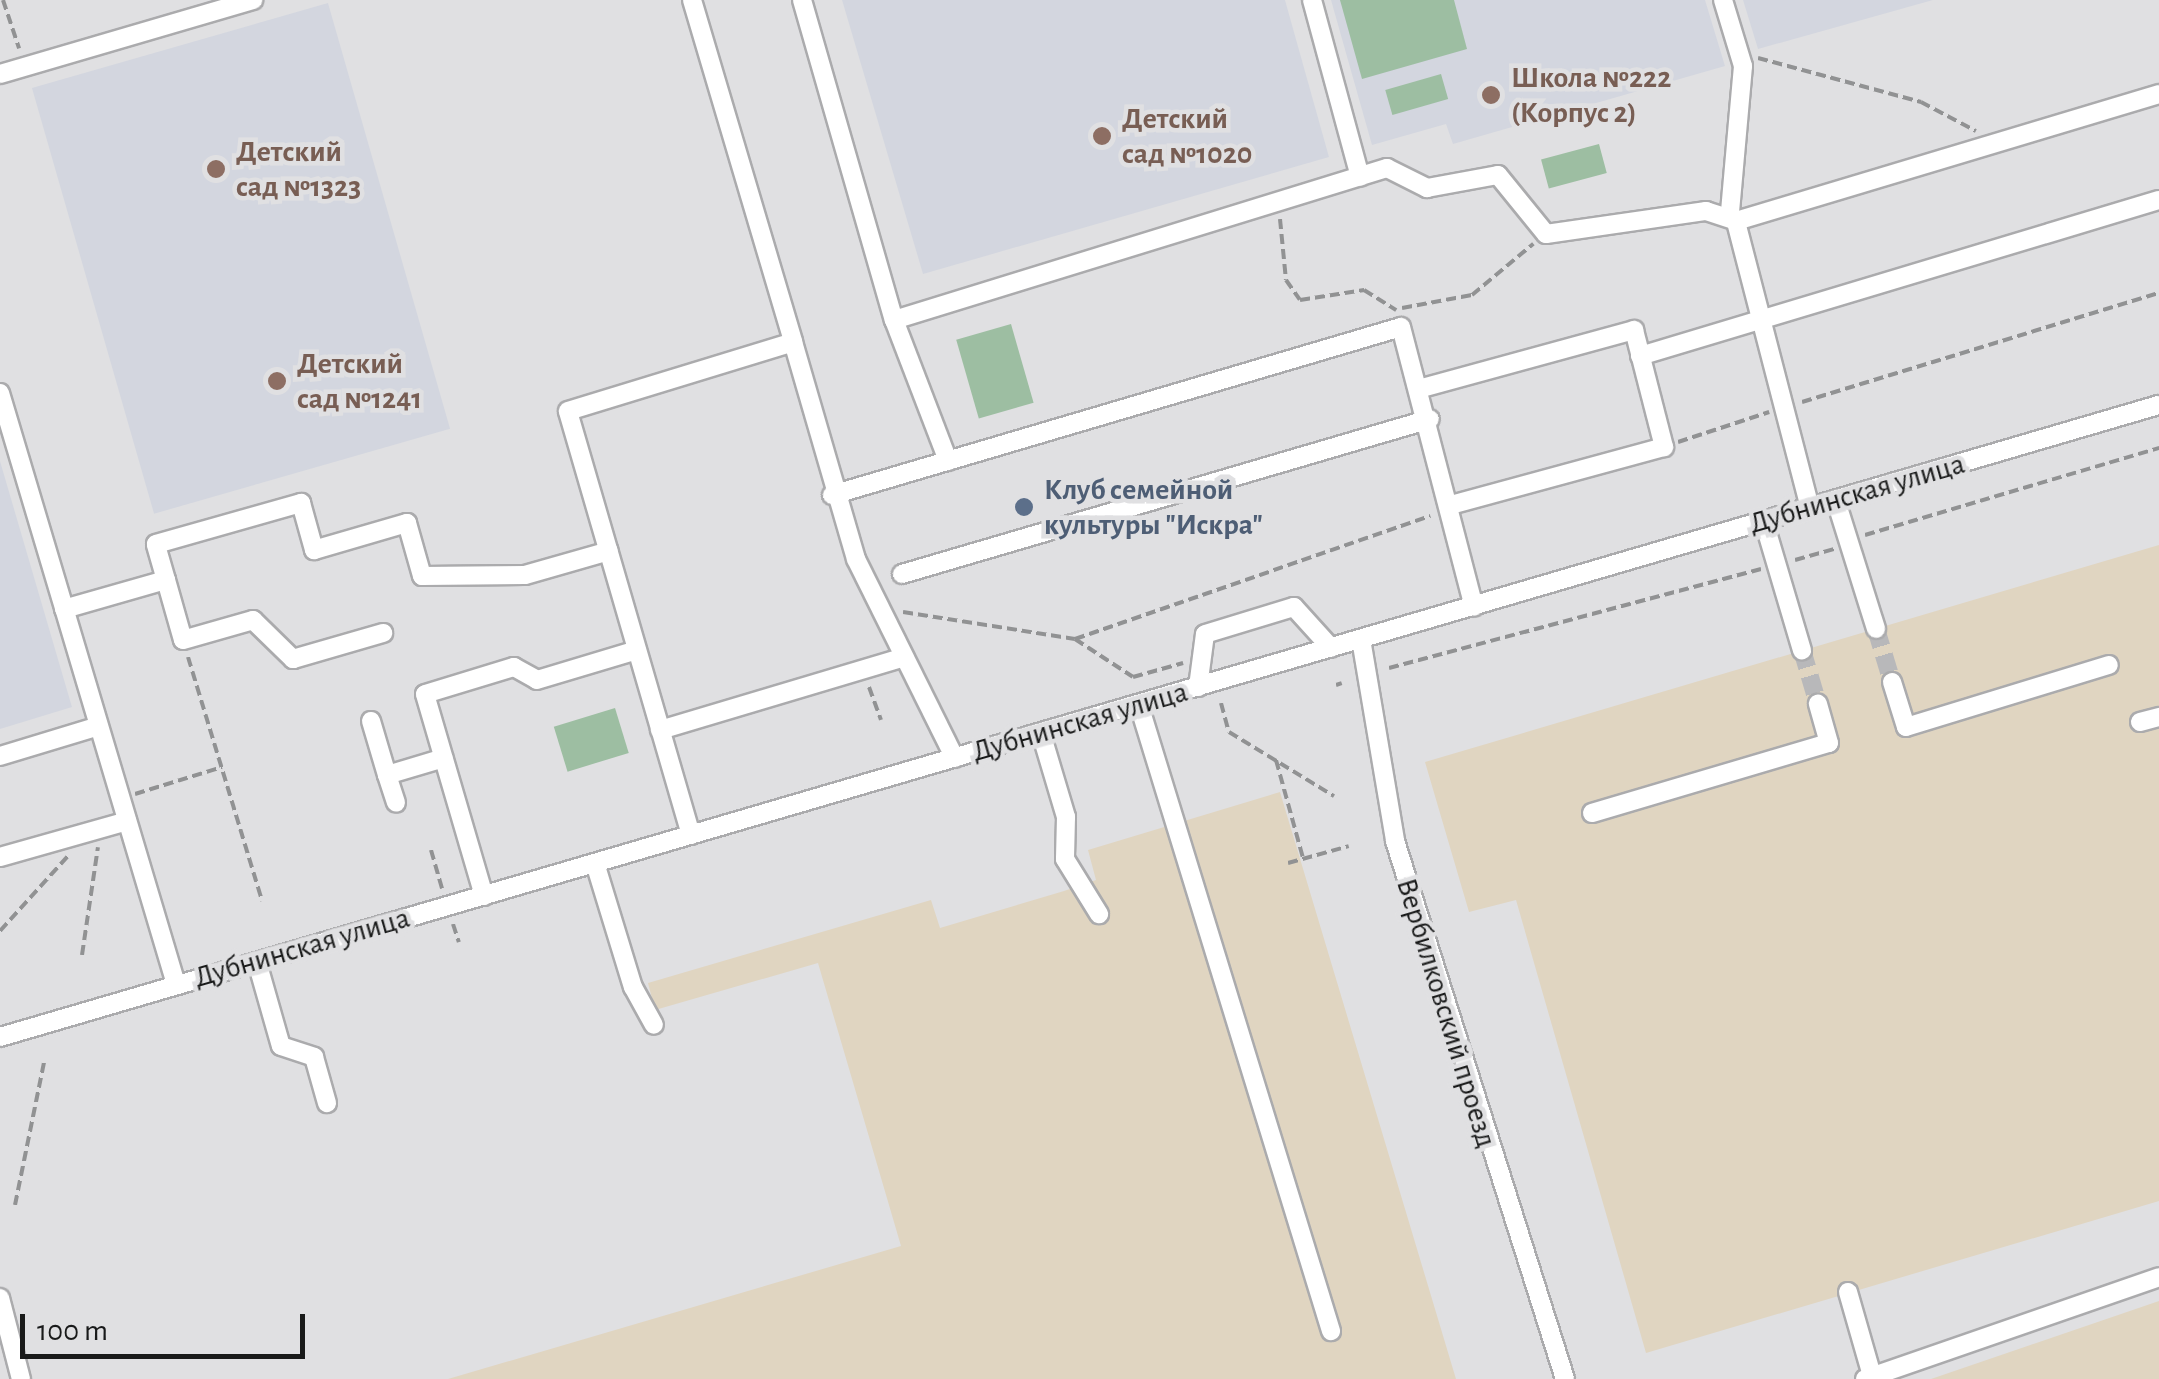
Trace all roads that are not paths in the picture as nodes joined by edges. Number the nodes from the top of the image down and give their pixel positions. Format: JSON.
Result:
{"nodes":[{"id":1,"x":254,"y":0,"type":"edge"},
{"id":2,"x":692,"y":0,"type":"edge"},
{"id":3,"x":802,"y":0,"type":"edge"},
{"id":4,"x":1312,"y":0,"type":"edge"},
{"id":5,"x":1723,"y":0,"type":"edge"},
{"id":6,"x":0,"y":74,"type":"edge"},
{"id":7,"x":2159,"y":94,"type":"edge"},
{"id":8,"x":1360,"y":177,"type":"junction"},
{"id":9,"x":2159,"y":200,"type":"edge"},
{"id":10,"x":1733,"y":217,"type":"junction"},
{"id":11,"x":894,"y":320,"type":"junction"},
{"id":12,"x":1762,"y":320,"type":"junction"},
{"id":13,"x":793,"y":342,"type":"junction"},
{"id":14,"x":1640,"y":356,"type":"junction"},
{"id":15,"x":1422,"y":388,"type":"junction"},
{"id":16,"x":0,"y":393,"type":"edge"},
{"id":17,"x":2159,"y":406,"type":"edge"},
{"id":18,"x":1430,"y":419,"type":"junction"},
{"id":19,"x":948,"y":461,"type":"junction"},
{"id":20,"x":832,"y":495,"type":"junction"},
{"id":21,"x":1836,"y":501,"type":"junction"},
{"id":22,"x":1450,"y":507,"type":"junction"},
{"id":23,"x":1810,"y":508,"type":"junction"},
{"id":24,"x":1764,"y":522,"type":"junction"},
{"id":25,"x":609,"y":551,"type":"junction"},
{"id":26,"x":902,"y":574,"type":"dead end"},
{"id":27,"x":166,"y":580,"type":"junction"},
{"id":28,"x":1474,"y":608,"type":"junction"},
{"id":29,"x":64,"y":609,"type":"junction"},
{"id":30,"x":1876,"y":628,"type":"tunnel mouth"},
{"id":31,"x":382,"y":633,"type":"dead end"},
{"id":32,"x":1361,"y":639,"type":"junction"},
{"id":33,"x":1332,"y":648,"type":"junction"},
{"id":34,"x":638,"y":650,"type":"junction"},
{"id":35,"x":1802,"y":650,"type":"tunnel mouth"},
{"id":36,"x":900,"y":658,"type":"junction"},
{"id":37,"x":2109,"y":665,"type":"dead end"},
{"id":38,"x":1892,"y":682,"type":"tunnel mouth"},
{"id":39,"x":1198,"y":687,"type":"junction"},
{"id":40,"x":1139,"y":704,"type":"junction"},
{"id":41,"x":1818,"y":704,"type":"tunnel mouth"},
{"id":42,"x":2159,"y":717,"type":"edge"},
{"id":43,"x":371,"y":720,"type":"dead end"},
{"id":44,"x":2140,"y":722,"type":"dead end"},
{"id":45,"x":98,"y":726,"type":"junction"},
{"id":46,"x":660,"y":730,"type":"junction"},
{"id":47,"x":1042,"y":733,"type":"junction"},
{"id":48,"x":0,"y":756,"type":"edge"},
{"id":49,"x":444,"y":758,"type":"junction"},
{"id":50,"x":955,"y":758,"type":"junction"},
{"id":51,"x":387,"y":775,"type":"junction"},
{"id":52,"x":396,"y":803,"type":"dead end"},
{"id":53,"x":1592,"y":813,"type":"dead end"},
{"id":54,"x":126,"y":820,"type":"junction"},
{"id":55,"x":691,"y":835,"type":"junction"},
{"id":56,"x":0,"y":857,"type":"edge"},
{"id":57,"x":595,"y":863,"type":"junction"},
{"id":58,"x":484,"y":896,"type":"junction"},
{"id":59,"x":1099,"y":914,"type":"dead end"},
{"id":60,"x":256,"y":962,"type":"junction"},
{"id":61,"x":176,"y":984,"type":"junction"},
{"id":62,"x":654,"y":1026,"type":"dead end"},
{"id":63,"x":0,"y":1037,"type":"edge"},
{"id":64,"x":327,"y":1103,"type":"dead end"},
{"id":65,"x":2159,"y":1276,"type":"edge"},
{"id":66,"x":1848,"y":1292,"type":"dead end"},
{"id":67,"x":0,"y":1298,"type":"edge"},
{"id":68,"x":1331,"y":1331,"type":"dead end"},
{"id":69,"x":1870,"y":1378,"type":"edge"},
{"id":70,"x":21,"y":1379,"type":"edge"},
{"id":71,"x":1564,"y":1379,"type":"edge"}],
"edges":[{"from":1,"to":6,"type":"street"},
{"from":2,"to":13,"type":"street"},
{"from":3,"to":11,"type":"street"},
{"from":4,"to":8,"type":"street"},
{"from":5,"to":10,"type":"street"},
{"from":7,"to":10,"type":"street"},
{"from":8,"to":10,"type":"street"},
{"from":8,"to":11,"type":"street"},
{"from":9,"to":12,"type":"street"},
{"from":10,"to":12,"type":"street"},
{"from":11,"to":19,"type":"street"},
{"from":12,"to":14,"type":"street"},
{"from":12,"to":23,"type":"street"},
{"from":13,"to":20,"type":"street"},
{"from":13,"to":25,"type":"street"},
{"from":14,"to":15,"type":"street"},
{"from":14,"to":22,"type":"street"},
{"from":15,"to":18,"type":"street"},
{"from":15,"to":19,"type":"street"},
{"from":16,"to":29,"type":"street"},
{"from":17,"to":21,"type":"street","name":"Дубнинская улица"},
{"from":18,"to":22,"type":"street"},
{"from":18,"to":26,"type":"street"},
{"from":19,"to":20,"type":"street"},
{"from":20,"to":36,"type":"street"},
{"from":21,"to":23,"type":"street","name":"Дубнинская улица"},
{"from":21,"to":30,"type":"street"},
{"from":22,"to":28,"type":"street"},
{"from":23,"to":24,"type":"street","name":"Дубнинская улица"},
{"from":24,"to":28,"type":"street","name":"Дубнинская улица"},
{"from":24,"to":35,"type":"street"},
{"from":25,"to":27,"type":"street"},
{"from":25,"to":34,"type":"street"},
{"from":27,"to":29,"type":"street"},
{"from":27,"to":31,"type":"street"},
{"from":28,"to":32,"type":"street","name":"Дубнинская улица"},
{"from":29,"to":45,"type":"street"},
{"from":32,"to":33,"type":"street","name":"Дубнинская улица"},
{"from":32,"to":71,"type":"street","name":"Вербилковский проезд"},
{"from":33,"to":39,"type":"street","name":"Дубнинская улица"},
{"from":33,"to":39,"type":"street"},
{"from":34,"to":46,"type":"street"},
{"from":34,"to":49,"type":"street"},
{"from":36,"to":46,"type":"street"},
{"from":36,"to":50,"type":"street"},
{"from":37,"to":38,"type":"street"},
{"from":39,"to":40,"type":"street","name":"Дубнинская улица"},
{"from":40,"to":47,"type":"street","name":"Дубнинская улица"},
{"from":40,"to":68,"type":"street"},
{"from":41,"to":53,"type":"street"},
{"from":42,"to":44,"type":"street"},
{"from":43,"to":51,"type":"street"},
{"from":45,"to":48,"type":"street"},
{"from":45,"to":54,"type":"street"},
{"from":46,"to":55,"type":"street"},
{"from":47,"to":50,"type":"street","name":"Дубнинская улица"},
{"from":47,"to":59,"type":"street"},
{"from":49,"to":51,"type":"street"},
{"from":49,"to":58,"type":"street"},
{"from":50,"to":55,"type":"street","name":"Дубнинская улица"},
{"from":51,"to":52,"type":"street"},
{"from":54,"to":56,"type":"street"},
{"from":54,"to":61,"type":"street"},
{"from":55,"to":57,"type":"street","name":"Дубнинская улица"},
{"from":57,"to":58,"type":"street","name":"Дубнинская улица"},
{"from":57,"to":62,"type":"street"},
{"from":58,"to":60,"type":"street","name":"Дубнинская улица"},
{"from":60,"to":61,"type":"street","name":"Дубнинская улица"},
{"from":60,"to":64,"type":"street"},
{"from":61,"to":63,"type":"street","name":"Дубнинская улица"},
{"from":65,"to":69,"type":"street"},
{"from":66,"to":69,"type":"street"},
{"from":67,"to":70,"type":"street"}]}
